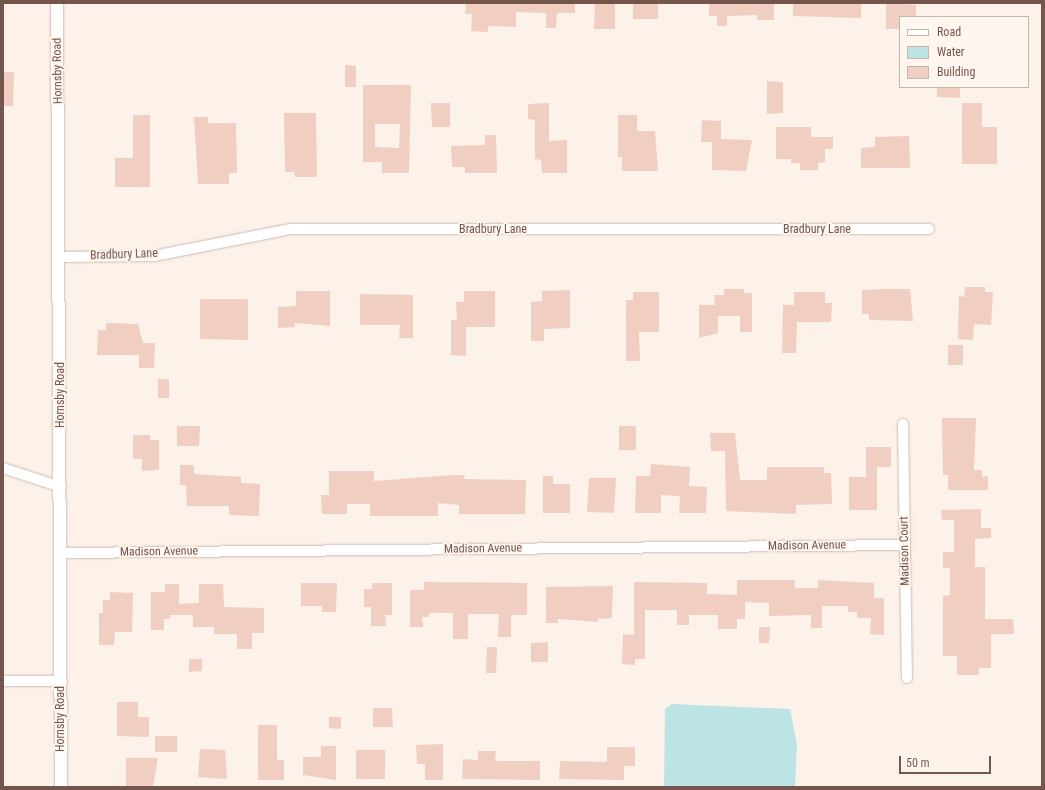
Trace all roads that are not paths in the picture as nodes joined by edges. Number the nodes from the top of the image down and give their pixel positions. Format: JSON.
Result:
{"nodes":[{"id":1,"x":57,"y":3,"type":"edge"},
{"id":2,"x":929,"y":229,"type":"dead end"},
{"id":3,"x":60,"y":257,"type":"junction"},
{"id":4,"x":903,"y":424,"type":"dead end"},
{"id":5,"x":3,"y":468,"type":"edge"},
{"id":6,"x":61,"y":487,"type":"junction"},
{"id":7,"x":905,"y":545,"type":"junction"},
{"id":8,"x":61,"y":553,"type":"junction"},
{"id":9,"x":908,"y":678,"type":"dead end"},
{"id":10,"x":3,"y":681,"type":"edge"},
{"id":11,"x":62,"y":681,"type":"junction"},
{"id":12,"x":61,"y":787,"type":"edge"}],
"edges":[{"from":1,"to":3,"type":"street","name":"Hornsby Road"},
{"from":2,"to":3,"type":"street","name":"Bradbury Lane"},
{"from":3,"to":6,"type":"street","name":"Hornsby Road"},
{"from":4,"to":7,"type":"street","name":"Madison Court"},
{"from":5,"to":6,"type":"street"},
{"from":6,"to":8,"type":"street","name":"Hornsby Road"},
{"from":7,"to":8,"type":"street","name":"Madison Avenue"},
{"from":7,"to":9,"type":"street","name":"Madison Court"},
{"from":8,"to":11,"type":"street","name":"Hornsby Road"},
{"from":10,"to":11,"type":"street"},
{"from":11,"to":12,"type":"street","name":"Hornsby Road"}]}
